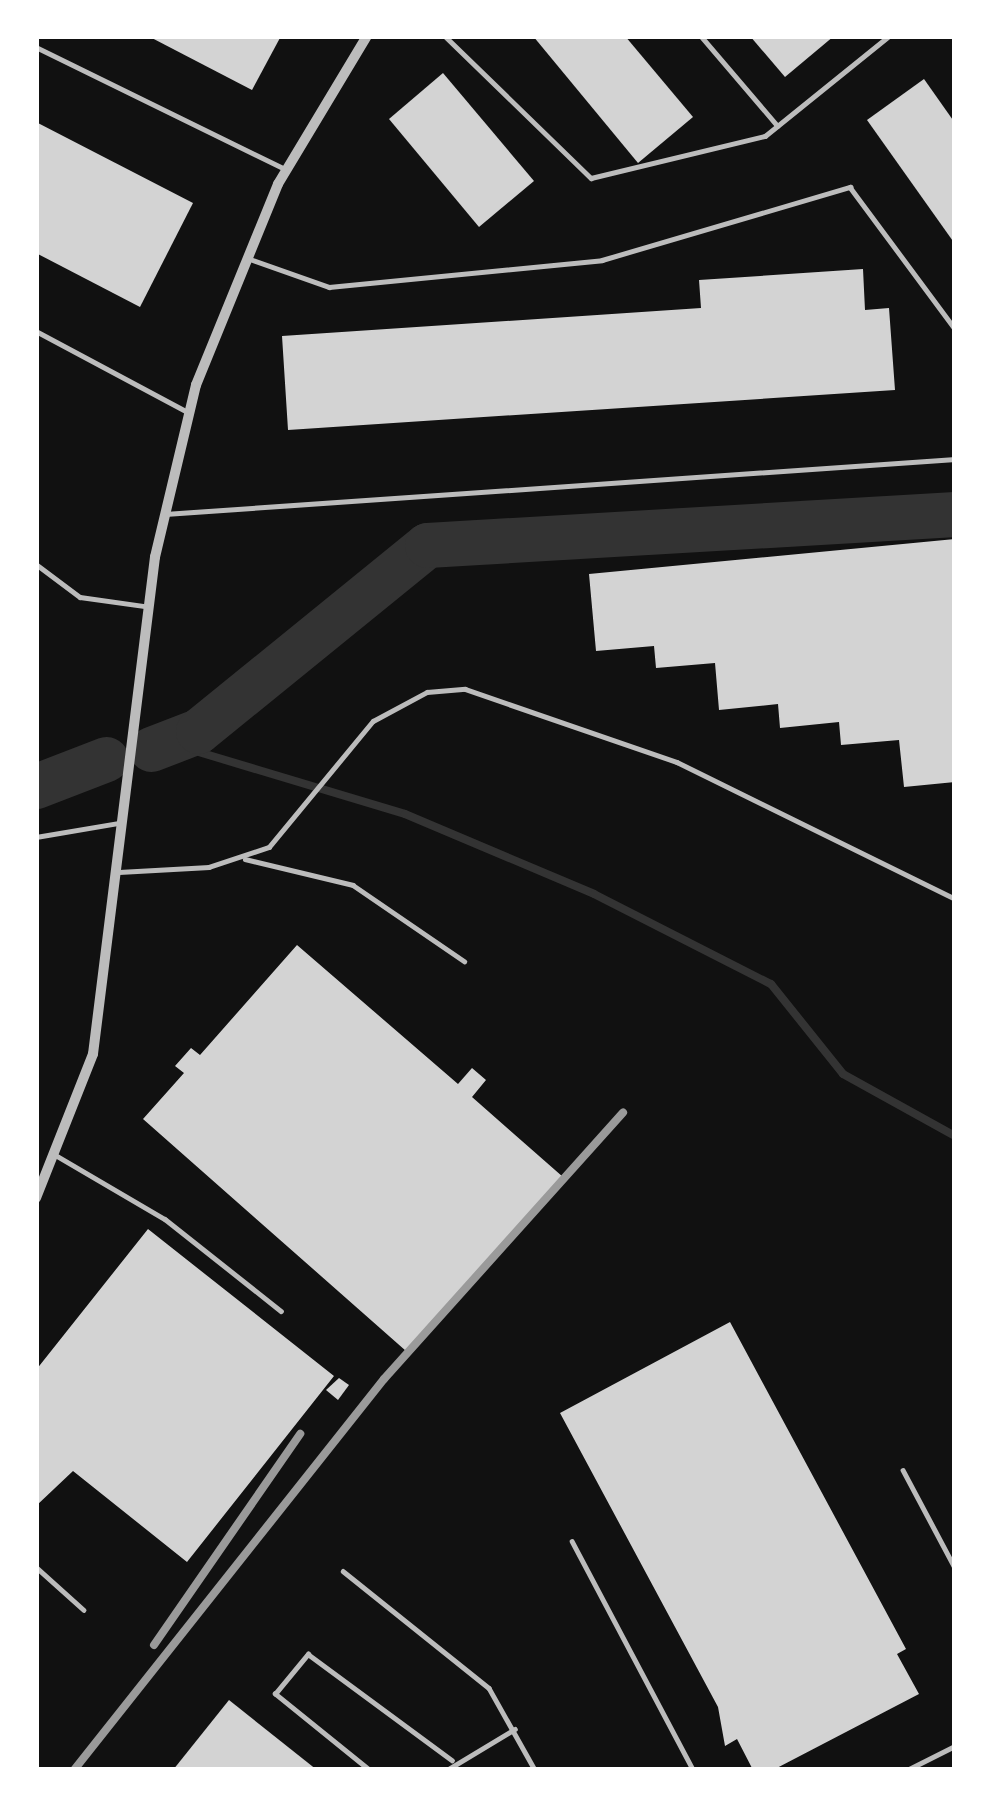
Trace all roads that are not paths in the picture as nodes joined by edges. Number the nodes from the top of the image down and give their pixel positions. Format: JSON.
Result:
{"nodes":[{"id":1,"x":367,"y":36,"type":"edge"},
{"id":2,"x":445,"y":36,"type":"edge"},
{"id":3,"x":701,"y":36,"type":"edge"},
{"id":4,"x":889,"y":36,"type":"edge"},
{"id":5,"x":36,"y":46,"type":"edge"},
{"id":6,"x":778,"y":126,"type":"junction"},
{"id":7,"x":285,"y":169,"type":"junction"},
{"id":8,"x":245,"y":256,"type":"junction"},
{"id":9,"x":955,"y":329,"type":"edge"},
{"id":10,"x":36,"y":331,"type":"edge"},
{"id":11,"x":188,"y":412,"type":"junction"},
{"id":12,"x":955,"y":459,"type":"edge"},
{"id":13,"x":163,"y":514,"type":"junction"},
{"id":14,"x":36,"y":564,"type":"edge"},
{"id":15,"x":149,"y":607,"type":"junction"},
{"id":16,"x":125,"y":822,"type":"junction"},
{"id":17,"x":36,"y":837,"type":"edge"},
{"id":18,"x":245,"y":859,"type":"junction"},
{"id":19,"x":119,"y":872,"type":"junction"},
{"id":20,"x":955,"y":898,"type":"edge"},
{"id":21,"x":464,"y":961,"type":"dead end"},
{"id":22,"x":57,"y":1156,"type":"junction"},
{"id":23,"x":36,"y":1198,"type":"edge"},
{"id":24,"x":281,"y":1311,"type":"dead end"},
{"id":25,"x":904,"y":1470,"type":"dead end"},
{"id":26,"x":572,"y":1541,"type":"dead end"},
{"id":27,"x":36,"y":1567,"type":"edge"},
{"id":28,"x":955,"y":1568,"type":"edge"},
{"id":29,"x":343,"y":1571,"type":"dead end"},
{"id":30,"x":84,"y":1610,"type":"dead end"},
{"id":31,"x":515,"y":1730,"type":"junction"},
{"id":32,"x":955,"y":1746,"type":"edge"},
{"id":33,"x":452,"y":1760,"type":"junction"},
{"id":34,"x":369,"y":1770,"type":"edge"},
{"id":35,"x":447,"y":1770,"type":"edge"},
{"id":36,"x":535,"y":1770,"type":"edge"},
{"id":37,"x":693,"y":1770,"type":"edge"},
{"id":38,"x":907,"y":1770,"type":"edge"}],
"edges":[{"from":1,"to":7,"type":"street"},
{"from":2,"to":6,"type":"lane"},
{"from":3,"to":6,"type":"lane"},
{"from":4,"to":6,"type":"lane"},
{"from":5,"to":7,"type":"lane"},
{"from":7,"to":8,"type":"street"},
{"from":8,"to":9,"type":"lane"},
{"from":8,"to":11,"type":"street"},
{"from":10,"to":11,"type":"lane"},
{"from":11,"to":13,"type":"street"},
{"from":12,"to":13,"type":"lane"},
{"from":13,"to":15,"type":"street"},
{"from":14,"to":15,"type":"lane"},
{"from":15,"to":16,"type":"street"},
{"from":16,"to":17,"type":"lane"},
{"from":16,"to":19,"type":"street"},
{"from":18,"to":19,"type":"lane"},
{"from":18,"to":20,"type":"lane"},
{"from":18,"to":21,"type":"lane"},
{"from":19,"to":22,"type":"street"},
{"from":22,"to":23,"type":"street"},
{"from":22,"to":24,"type":"lane"},
{"from":25,"to":28,"type":"lane"},
{"from":26,"to":37,"type":"lane"},
{"from":27,"to":30,"type":"lane"},
{"from":29,"to":31,"type":"lane"},
{"from":31,"to":33,"type":"lane"},
{"from":31,"to":36,"type":"lane"},
{"from":32,"to":38,"type":"lane"},
{"from":33,"to":34,"type":"lane"},
{"from":33,"to":35,"type":"lane"}]}
